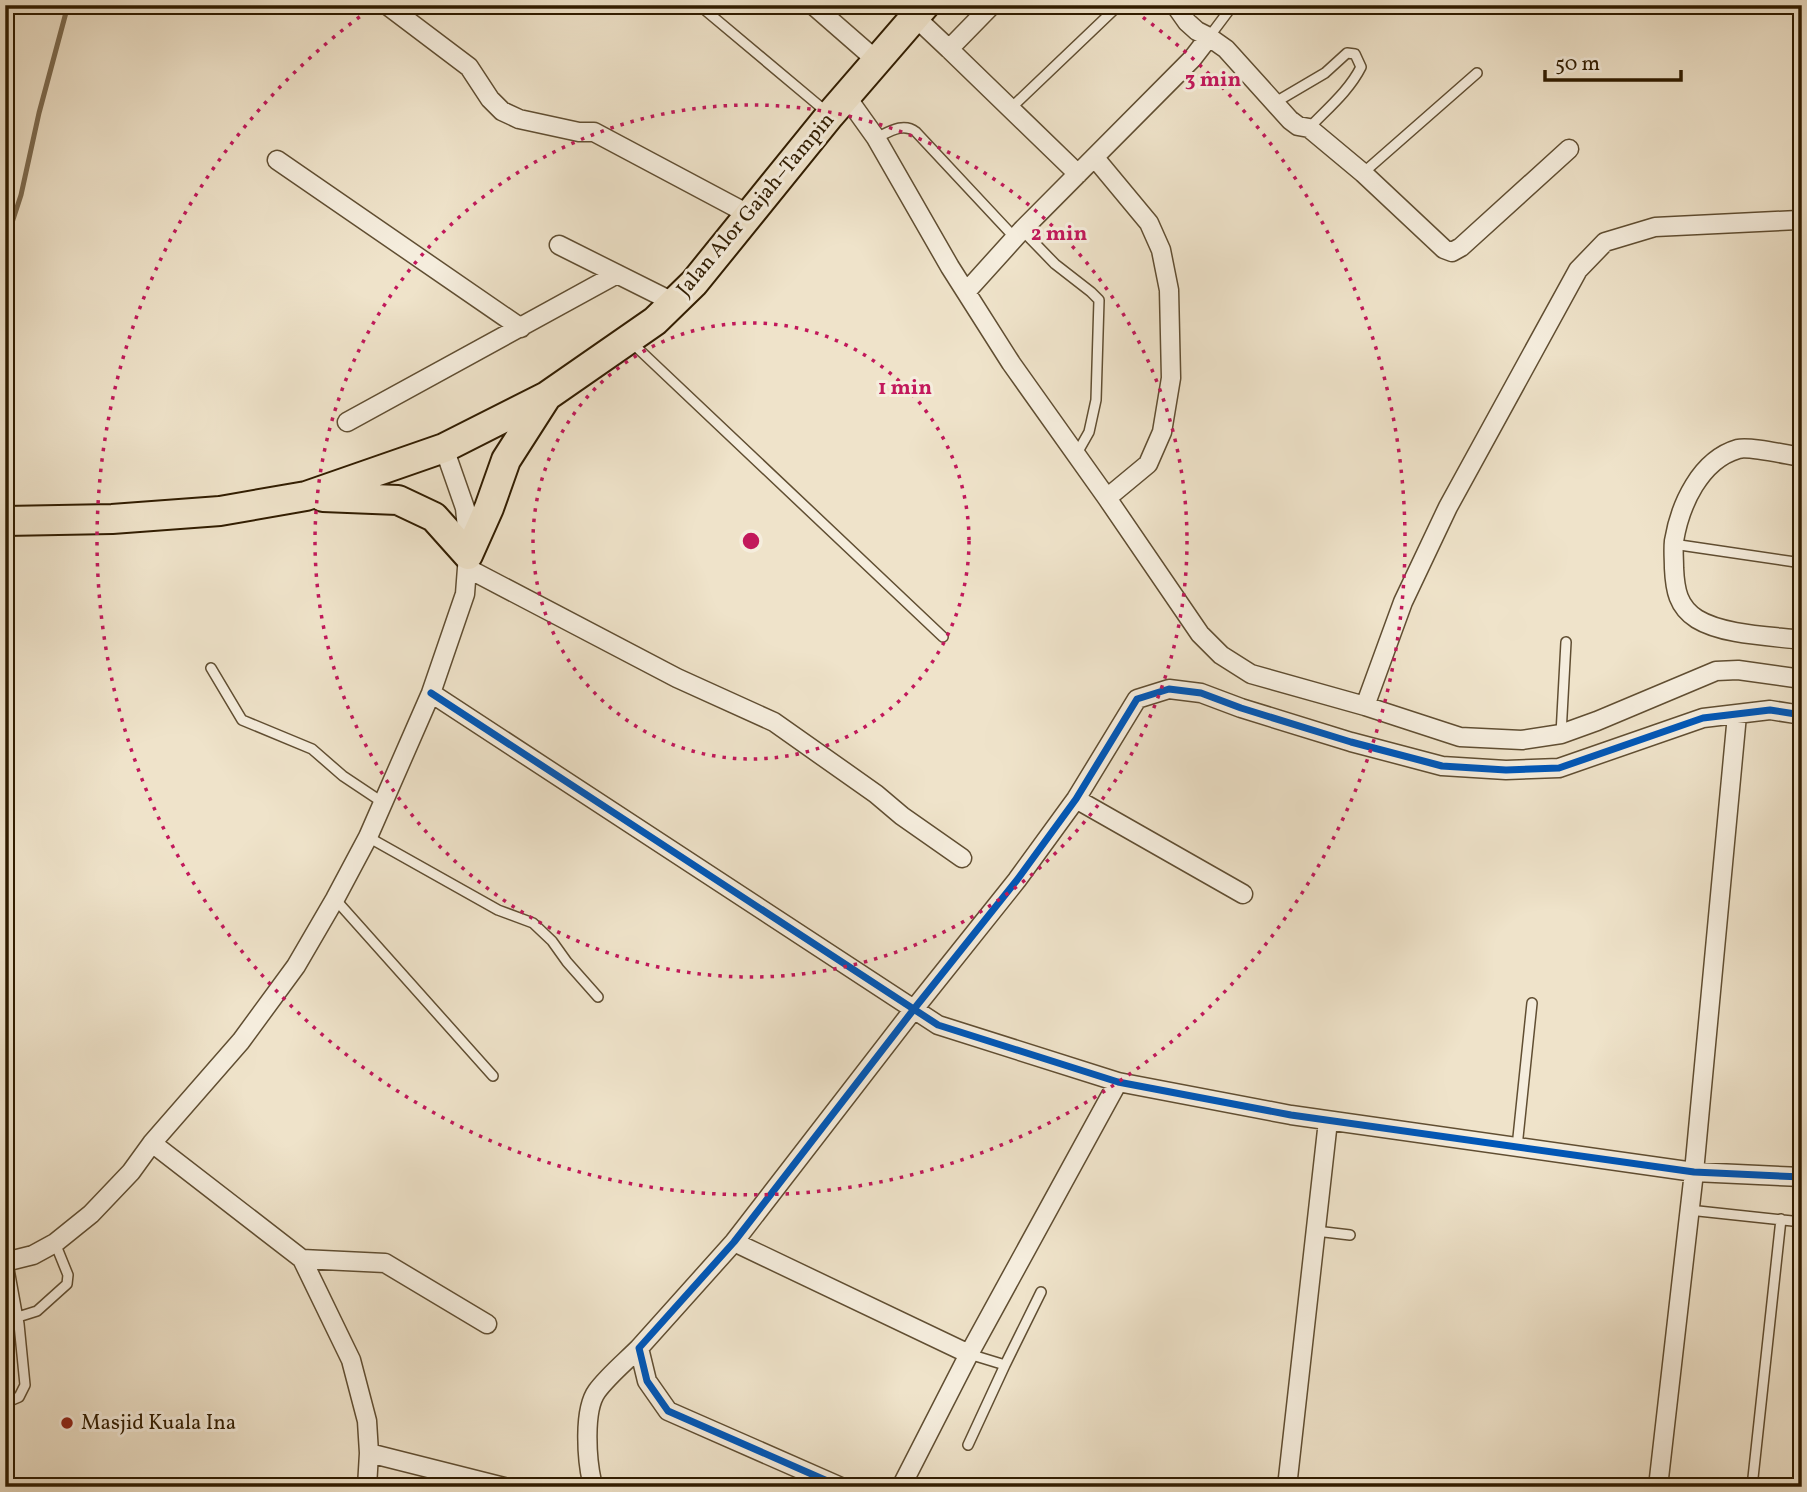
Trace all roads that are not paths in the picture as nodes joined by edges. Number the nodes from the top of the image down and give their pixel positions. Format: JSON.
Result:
{"nodes":[{"id":1,"x":387,"y":5,"type":"edge"},
{"id":2,"x":699,"y":5,"type":"edge"},
{"id":3,"x":813,"y":5,"type":"edge"},
{"id":4,"x":992,"y":5,"type":"edge"},
{"id":5,"x":1119,"y":5,"type":"edge"},
{"id":6,"x":1175,"y":5,"type":"edge"},
{"id":7,"x":1233,"y":5,"type":"edge"},
{"id":8,"x":920,"y":11,"type":"edge"},
{"id":9,"x":1209,"y":37,"type":"junction"},
{"id":10,"x":949,"y":49,"type":"junction"},
{"id":11,"x":876,"y":60,"type":"junction"},
{"id":12,"x":1477,"y":73,"type":"dead end"},
{"id":13,"x":1275,"y":103,"type":"junction"},
{"id":14,"x":838,"y":105,"type":"junction"},
{"id":15,"x":1011,"y":108,"type":"junction"},
{"id":16,"x":1309,"y":128,"type":"junction"},
{"id":17,"x":876,"y":138,"type":"junction"},
{"id":18,"x":1569,"y":149,"type":"dead end"},
{"id":19,"x":1095,"y":158,"type":"junction"},
{"id":20,"x":276,"y":160,"type":"dead end"},
{"id":21,"x":1363,"y":173,"type":"junction"},
{"id":22,"x":1077,"y":174,"type":"junction"},
{"id":23,"x":750,"y":215,"type":"junction"},
{"id":24,"x":1798,"y":220,"type":"dead end"},
{"id":25,"x":1018,"y":234,"type":"junction"},
{"id":26,"x":559,"y":245,"type":"dead end"},
{"id":27,"x":617,"y":274,"type":"junction"},
{"id":28,"x":966,"y":292,"type":"junction"},
{"id":29,"x":674,"y":303,"type":"junction"},
{"id":30,"x":521,"y":328,"type":"junction"},
{"id":31,"x":629,"y":340,"type":"junction"},
{"id":32,"x":547,"y":396,"type":"junction"},
{"id":33,"x":347,"y":422,"type":"dead end"},
{"id":34,"x":444,"y":448,"type":"junction"},
{"id":35,"x":1076,"y":455,"type":"junction"},
{"id":36,"x":1802,"y":457,"type":"edge"},
{"id":37,"x":306,"y":496,"type":"junction"},
{"id":38,"x":1107,"y":498,"type":"junction"},
{"id":39,"x":5,"y":521,"type":"edge"},
{"id":40,"x":1673,"y":544,"type":"junction"},
{"id":41,"x":468,"y":561,"type":"junction"},
{"id":42,"x":1802,"y":563,"type":"edge"},
{"id":43,"x":943,"y":637,"type":"dead end"},
{"id":44,"x":1802,"y":640,"type":"edge"},
{"id":45,"x":1566,"y":642,"type":"dead end"},
{"id":46,"x":211,"y":668,"type":"dead end"},
{"id":47,"x":1802,"y":679,"type":"edge"},
{"id":48,"x":431,"y":693,"type":"junction"},
{"id":49,"x":1365,"y":706,"type":"junction"},
{"id":50,"x":1737,"y":715,"type":"junction"},
{"id":51,"x":1802,"y":715,"type":"edge"},
{"id":52,"x":1597,"y":721,"type":"junction"},
{"id":53,"x":1561,"y":734,"type":"junction"},
{"id":54,"x":1605,"y":752,"type":"junction"},
{"id":55,"x":1076,"y":799,"type":"junction"},
{"id":56,"x":382,"y":802,"type":"junction"},
{"id":57,"x":368,"y":837,"type":"junction"},
{"id":58,"x":962,"y":858,"type":"dead end"},
{"id":59,"x":1243,"y":894,"type":"dead end"},
{"id":60,"x":335,"y":899,"type":"junction"},
{"id":61,"x":598,"y":997,"type":"dead end"},
{"id":62,"x":1532,"y":1003,"type":"dead end"},
{"id":63,"x":914,"y":1009,"type":"junction"},
{"id":64,"x":493,"y":1076,"type":"dead end"},
{"id":65,"x":1118,"y":1082,"type":"junction"},
{"id":66,"x":1328,"y":1121,"type":"junction"},
{"id":67,"x":152,"y":1143,"type":"junction"},
{"id":68,"x":1517,"y":1147,"type":"junction"},
{"id":69,"x":1694,"y":1172,"type":"junction"},
{"id":70,"x":1802,"y":1177,"type":"edge"},
{"id":71,"x":1689,"y":1210,"type":"junction"},
{"id":72,"x":1781,"y":1219,"type":"junction"},
{"id":73,"x":1802,"y":1222,"type":"edge"},
{"id":74,"x":1316,"y":1231,"type":"junction"},
{"id":75,"x":1350,"y":1235,"type":"dead end"},
{"id":76,"x":734,"y":1242,"type":"junction"},
{"id":77,"x":55,"y":1243,"type":"junction"},
{"id":78,"x":6,"y":1257,"type":"edge"},
{"id":79,"x":302,"y":1259,"type":"junction"},
{"id":80,"x":1041,"y":1292,"type":"dead end"},
{"id":81,"x":18,"y":1317,"type":"junction"},
{"id":82,"x":487,"y":1324,"type":"dead end"},
{"id":83,"x":639,"y":1348,"type":"junction"},
{"id":84,"x":969,"y":1354,"type":"junction"},
{"id":85,"x":1004,"y":1365,"type":"junction"},
{"id":86,"x":5,"y":1403,"type":"edge"},
{"id":87,"x":968,"y":1445,"type":"dead end"},
{"id":88,"x":369,"y":1453,"type":"junction"},
{"id":89,"x":367,"y":1487,"type":"edge"},
{"id":90,"x":504,"y":1487,"type":"edge"},
{"id":91,"x":587,"y":1487,"type":"edge"},
{"id":92,"x":841,"y":1487,"type":"edge"},
{"id":93,"x":901,"y":1487,"type":"edge"},
{"id":94,"x":1287,"y":1487,"type":"edge"},
{"id":95,"x":1658,"y":1487,"type":"edge"},
{"id":96,"x":1752,"y":1487,"type":"edge"}],
"edges":[{"from":1,"to":23,"type":"street"},
{"from":2,"to":14,"type":"lane"},
{"from":3,"to":11,"type":"street"},
{"from":4,"to":10,"type":"street"},
{"from":5,"to":15,"type":"lane"},
{"from":6,"to":9,"type":"street"},
{"from":7,"to":9,"type":"lane"},
{"from":8,"to":10,"type":"street"},
{"from":8,"to":11,"type":"main road","name":"Jalan Alor Gajah–Tampin"},
{"from":9,"to":13,"type":"street"},
{"from":9,"to":19,"type":"street"},
{"from":10,"to":15,"type":"street"},
{"from":11,"to":14,"type":"main road","name":"Jalan Alor Gajah–Tampin"},
{"from":12,"to":21,"type":"lane"},
{"from":13,"to":16,"type":"street"},
{"from":13,"to":16,"type":"lane"},
{"from":14,"to":17,"type":"street"},
{"from":14,"to":23,"type":"main road","name":"Jalan Alor Gajah–Tampin"},
{"from":15,"to":22,"type":"street"},
{"from":16,"to":21,"type":"street"},
{"from":17,"to":25,"type":"lane"},
{"from":17,"to":28,"type":"street"},
{"from":18,"to":21,"type":"street"},
{"from":19,"to":22,"type":"street"},
{"from":19,"to":38,"type":"street"},
{"from":20,"to":30,"type":"street"},
{"from":22,"to":25,"type":"street"},
{"from":23,"to":29,"type":"main road","name":"Jalan Alor Gajah–Tampin"},
{"from":24,"to":49,"type":"street"},
{"from":25,"to":28,"type":"street"},
{"from":25,"to":35,"type":"lane"},
{"from":26,"to":27,"type":"street"},
{"from":27,"to":29,"type":"street"},
{"from":27,"to":30,"type":"street"},
{"from":28,"to":35,"type":"street"},
{"from":29,"to":31,"type":"main road","name":"Jalan Alor Gajah–Tampin"},
{"from":30,"to":33,"type":"street"},
{"from":31,"to":32,"type":"main road","name":"Jalan Alor Gajah–Tampin"},
{"from":31,"to":43,"type":"lane"},
{"from":32,"to":34,"type":"main road","name":"Jalan Alor Gajah–Tampin"},
{"from":32,"to":41,"type":"main road"},
{"from":34,"to":37,"type":"main road","name":"Jalan Alor Gajah–Tampin"},
{"from":34,"to":41,"type":"street"},
{"from":35,"to":38,"type":"street"},
{"from":36,"to":40,"type":"street"},
{"from":37,"to":39,"type":"main road","name":"Jalan Alor Gajah–Tampin"},
{"from":37,"to":41,"type":"main road"},
{"from":38,"to":49,"type":"street"},
{"from":40,"to":42,"type":"lane"},
{"from":40,"to":44,"type":"street"},
{"from":41,"to":48,"type":"street"},
{"from":41,"to":58,"type":"street"},
{"from":45,"to":53,"type":"lane"},
{"from":46,"to":56,"type":"lane"},
{"from":47,"to":52,"type":"street"},
{"from":48,"to":56,"type":"street"},
{"from":48,"to":63,"type":"street"},
{"from":49,"to":53,"type":"street"},
{"from":50,"to":51,"type":"street"},
{"from":50,"to":54,"type":"street"},
{"from":50,"to":69,"type":"street"},
{"from":52,"to":53,"type":"street"},
{"from":52,"to":54,"type":"street"},
{"from":54,"to":55,"type":"street"},
{"from":55,"to":59,"type":"street"},
{"from":55,"to":63,"type":"street"},
{"from":56,"to":57,"type":"street"},
{"from":57,"to":60,"type":"street"},
{"from":57,"to":61,"type":"lane"},
{"from":60,"to":64,"type":"lane"},
{"from":60,"to":67,"type":"street"},
{"from":62,"to":68,"type":"lane"},
{"from":63,"to":65,"type":"street"},
{"from":63,"to":76,"type":"street"},
{"from":65,"to":66,"type":"street"},
{"from":65,"to":84,"type":"street"},
{"from":66,"to":68,"type":"street"},
{"from":66,"to":74,"type":"street"},
{"from":67,"to":77,"type":"street"},
{"from":67,"to":79,"type":"street"},
{"from":68,"to":69,"type":"street"},
{"from":69,"to":70,"type":"street"},
{"from":69,"to":71,"type":"street"},
{"from":71,"to":72,"type":"lane"},
{"from":71,"to":95,"type":"street"},
{"from":72,"to":73,"type":"lane"},
{"from":72,"to":96,"type":"lane"},
{"from":74,"to":75,"type":"lane"},
{"from":74,"to":94,"type":"street"},
{"from":76,"to":83,"type":"street"},
{"from":76,"to":84,"type":"street"},
{"from":77,"to":78,"type":"street"},
{"from":77,"to":81,"type":"lane"},
{"from":78,"to":81,"type":"lane"},
{"from":79,"to":82,"type":"street"},
{"from":79,"to":88,"type":"street"},
{"from":80,"to":85,"type":"lane"},
{"from":81,"to":86,"type":"lane"},
{"from":83,"to":91,"type":"street"},
{"from":83,"to":92,"type":"street"},
{"from":84,"to":85,"type":"lane"},
{"from":84,"to":93,"type":"street"},
{"from":85,"to":87,"type":"lane"},
{"from":88,"to":89,"type":"street"},
{"from":88,"to":90,"type":"street"}]}
